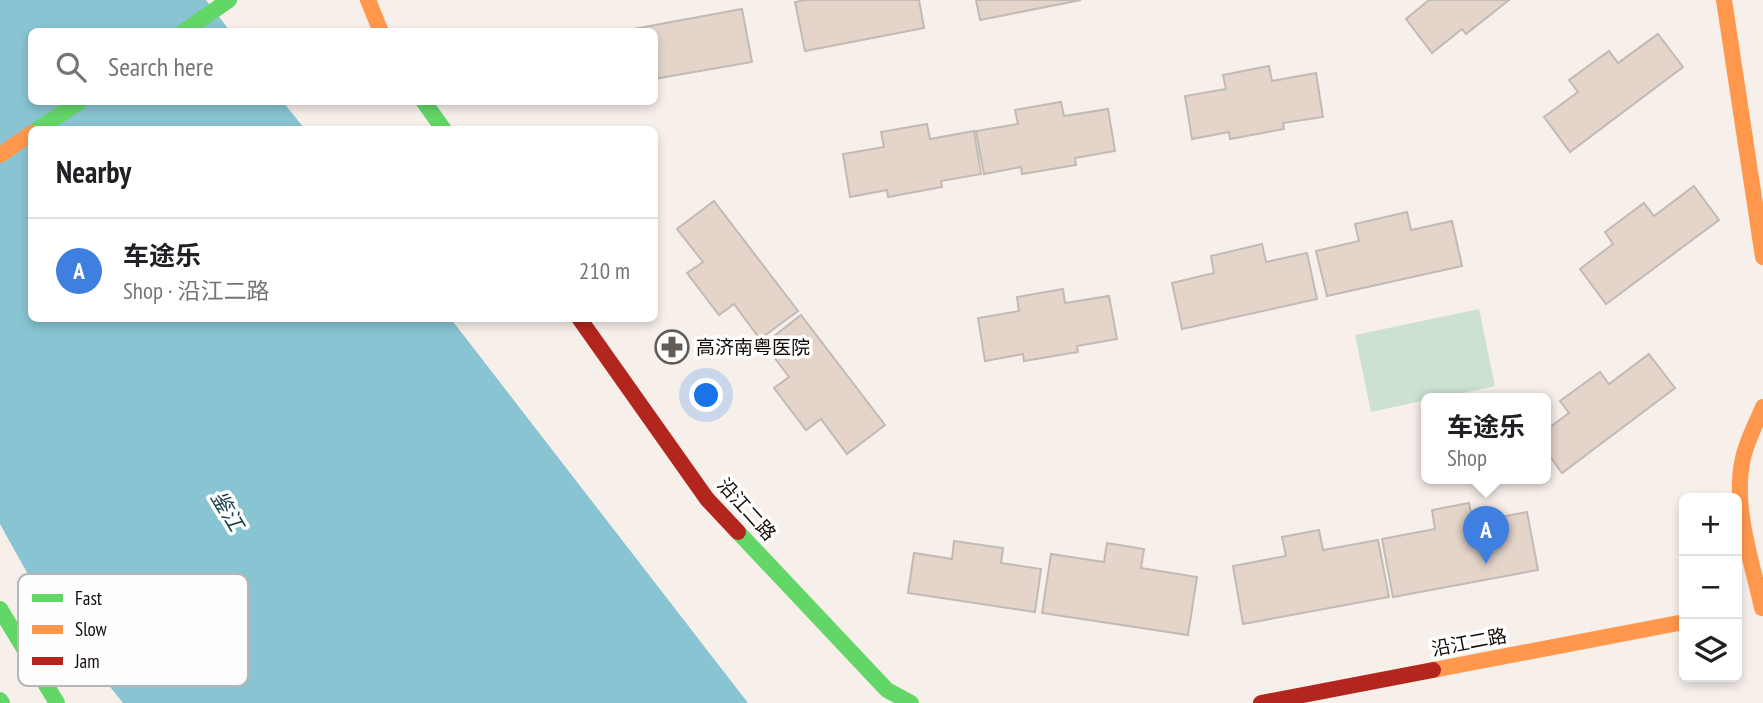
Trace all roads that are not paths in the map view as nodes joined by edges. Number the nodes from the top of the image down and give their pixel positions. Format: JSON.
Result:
{"nodes":[{"id":1,"x":229,"y":0,"type":"edge"},
{"id":2,"x":368,"y":0,"type":"edge"},
{"id":3,"x":1724,"y":0,"type":"edge"},
{"id":4,"x":189,"y":28,"type":"edge"},
{"id":5,"x":379,"y":28,"type":"edge"},
{"id":6,"x":74,"y":105,"type":"edge"},
{"id":7,"x":426,"y":105,"type":"edge"},
{"id":8,"x":43,"y":126,"type":"edge"},
{"id":9,"x":441,"y":126,"type":"edge"},
{"id":10,"x":28,"y":136,"type":"edge"},
{"id":11,"x":0,"y":155,"type":"edge"},
{"id":12,"x":1763,"y":257,"type":"edge"},
{"id":13,"x":582,"y":322,"type":"edge"},
{"id":14,"x":1763,"y":407,"type":"edge"},
{"id":15,"x":1758,"y":608,"type":"edge"},
{"id":16,"x":0,"y":609,"type":"edge"},
{"id":17,"x":1679,"y":623,"type":"edge"},
{"id":18,"x":18,"y":639,"type":"edge"},
{"id":19,"x":47,"y":686,"type":"edge"},
{"id":20,"x":57,"y":703,"type":"edge"},
{"id":21,"x":911,"y":703,"type":"edge"},
{"id":22,"x":1261,"y":703,"type":"edge"}],
"edges":[{"from":1,"to":4,"type":"street"},
{"from":2,"to":5,"type":"street"},
{"from":3,"to":12,"type":"street"},
{"from":6,"to":8,"type":"street"},
{"from":7,"to":9,"type":"street"},
{"from":10,"to":11,"type":"street"},
{"from":13,"to":21,"type":"street","name":"沿江二路"},
{"from":14,"to":15,"type":"street"},
{"from":16,"to":18,"type":"street"},
{"from":17,"to":22,"type":"street","name":"沿江二路"},
{"from":19,"to":20,"type":"street"}]}
